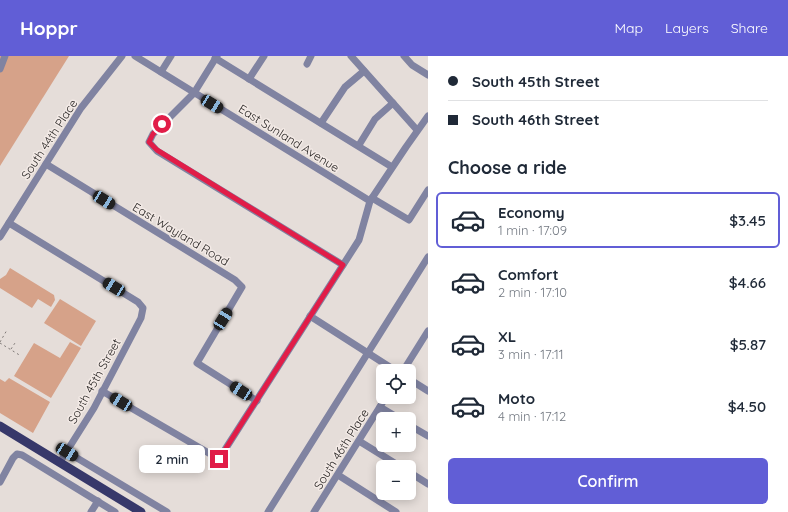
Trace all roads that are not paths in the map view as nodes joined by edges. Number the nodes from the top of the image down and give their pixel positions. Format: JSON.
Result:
{"nodes":[{"id":1,"x":5,"y":56,"type":"edge"},
{"id":2,"x":122,"y":56,"type":"edge"},
{"id":3,"x":135,"y":56,"type":"edge"},
{"id":4,"x":171,"y":56,"type":"edge"},
{"id":5,"x":264,"y":56,"type":"edge"},
{"id":6,"x":311,"y":56,"type":"edge"},
{"id":7,"x":351,"y":56,"type":"edge"},
{"id":8,"x":404,"y":56,"type":"edge"},
{"id":9,"x":216,"y":57,"type":"edge"},
{"id":10,"x":308,"y":64,"type":"dead end"},
{"id":11,"x":0,"y":69,"type":"edge"},
{"id":12,"x":364,"y":70,"type":"junction"},
{"id":13,"x":161,"y":72,"type":"junction"},
{"id":14,"x":428,"y":75,"type":"edge"},
{"id":15,"x":250,"y":79,"type":"junction"},
{"id":16,"x":194,"y":93,"type":"junction"},
{"id":17,"x":393,"y":103,"type":"junction"},
{"id":18,"x":428,"y":116,"type":"edge"},
{"id":19,"x":320,"y":123,"type":"junction"},
{"id":20,"x":418,"y":130,"type":"junction"},
{"id":21,"x":358,"y":145,"type":"junction"},
{"id":22,"x":46,"y":164,"type":"junction"},
{"id":23,"x":392,"y":167,"type":"junction"},
{"id":24,"x":428,"y":190,"type":"edge"},
{"id":25,"x":371,"y":199,"type":"junction"},
{"id":26,"x":8,"y":223,"type":"junction"},
{"id":27,"x":0,"y":237,"type":"edge"},
{"id":28,"x":428,"y":257,"type":"edge"},
{"id":29,"x":343,"y":265,"type":"junction"},
{"id":30,"x":310,"y":316,"type":"junction"},
{"id":31,"x":428,"y":331,"type":"edge"},
{"id":32,"x":425,"y":341,"type":"edge"},
{"id":33,"x":367,"y":352,"type":"junction"},
{"id":34,"x":385,"y":364,"type":"edge"},
{"id":35,"x":408,"y":364,"type":"edge"},
{"id":36,"x":416,"y":383,"type":"edge"},
{"id":37,"x":102,"y":390,"type":"junction"},
{"id":38,"x":428,"y":391,"type":"edge"},
{"id":39,"x":257,"y":401,"type":"junction"},
{"id":40,"x":382,"y":404,"type":"edge"},
{"id":41,"x":380,"y":407,"type":"junction"},
{"id":42,"x":388,"y":412,"type":"edge"},
{"id":43,"x":0,"y":426,"type":"edge"},
{"id":44,"x":416,"y":429,"type":"edge"},
{"id":45,"x":428,"y":436,"type":"edge"},
{"id":46,"x":359,"y":441,"type":"junction"},
{"id":47,"x":67,"y":452,"type":"junction"},
{"id":48,"x":390,"y":460,"type":"edge"},
{"id":49,"x":60,"y":462,"type":"junction"},
{"id":50,"x":338,"y":475,"type":"junction"},
{"id":51,"x":416,"y":476,"type":"edge"},
{"id":52,"x":0,"y":482,"type":"edge"},
{"id":53,"x":428,"y":484,"type":"edge"},
{"id":54,"x":98,"y":501,"type":"junction"},
{"id":55,"x":91,"y":512,"type":"edge"},
{"id":56,"x":115,"y":512,"type":"edge"},
{"id":57,"x":141,"y":512,"type":"edge"},
{"id":58,"x":167,"y":512,"type":"edge"},
{"id":59,"x":268,"y":512,"type":"edge"},
{"id":60,"x":315,"y":512,"type":"edge"},
{"id":61,"x":396,"y":512,"type":"edge"}],
"edges":[{"from":1,"to":11,"type":"street"},
{"from":2,"to":22,"type":"street","name":"South 44th Place"},
{"from":3,"to":13,"type":"street","name":"East Sunland Avenue"},
{"from":4,"to":13,"type":"street"},
{"from":5,"to":15,"type":"street"},
{"from":6,"to":10,"type":"street"},
{"from":7,"to":12,"type":"street"},
{"from":8,"to":14,"type":"street"},
{"from":9,"to":15,"type":"street"},
{"from":9,"to":16,"type":"street"},
{"from":12,"to":17,"type":"street"},
{"from":12,"to":19,"type":"street"},
{"from":13,"to":16,"type":"street","name":"East Sunland Avenue"},
{"from":15,"to":19,"type":"street"},
{"from":16,"to":25,"type":"street","name":"East Sunland Avenue"},
{"from":16,"to":29,"type":"street"},
{"from":17,"to":20,"type":"street"},
{"from":17,"to":21,"type":"street"},
{"from":18,"to":20,"type":"street"},
{"from":19,"to":21,"type":"street"},
{"from":20,"to":23,"type":"street"},
{"from":21,"to":23,"type":"street"},
{"from":22,"to":26,"type":"street","name":"South 44th Place"},
{"from":22,"to":39,"type":"street","name":"East Wayland Road"},
{"from":23,"to":25,"type":"street"},
{"from":24,"to":25,"type":"street","name":"East Sunland Avenue"},
{"from":25,"to":29,"type":"street"},
{"from":26,"to":27,"type":"street","name":"South 44th Place"},
{"from":26,"to":37,"type":"street","name":"South 45th Street"},
{"from":28,"to":33,"type":"street"},
{"from":29,"to":30,"type":"street"},
{"from":30,"to":33,"type":"street"},
{"from":30,"to":39,"type":"street"},
{"from":31,"to":32,"type":"street"},
{"from":32,"to":35,"type":"street"},
{"from":33,"to":34,"type":"street"},
{"from":33,"to":59,"type":"street"},
{"from":36,"to":38,"type":"street"},
{"from":37,"to":39,"type":"street"},
{"from":37,"to":47,"type":"street","name":"South 45th Street"},
{"from":40,"to":41,"type":"street","name":"South 46th Place"},
{"from":41,"to":42,"type":"street"},
{"from":41,"to":46,"type":"street","name":"South 46th Place"},
{"from":43,"to":49,"type":"main road"},
{"from":44,"to":45,"type":"street"},
{"from":46,"to":48,"type":"street"},
{"from":46,"to":50,"type":"street","name":"South 46th Place"},
{"from":47,"to":49,"type":"street","name":"South 45th Street"},
{"from":47,"to":58,"type":"street"},
{"from":49,"to":57,"type":"main road"},
{"from":50,"to":60,"type":"street","name":"South 46th Place"},
{"from":50,"to":61,"type":"street"},
{"from":51,"to":53,"type":"street"},
{"from":52,"to":54,"type":"street"},
{"from":54,"to":55,"type":"street"},
{"from":54,"to":56,"type":"street"}]}
